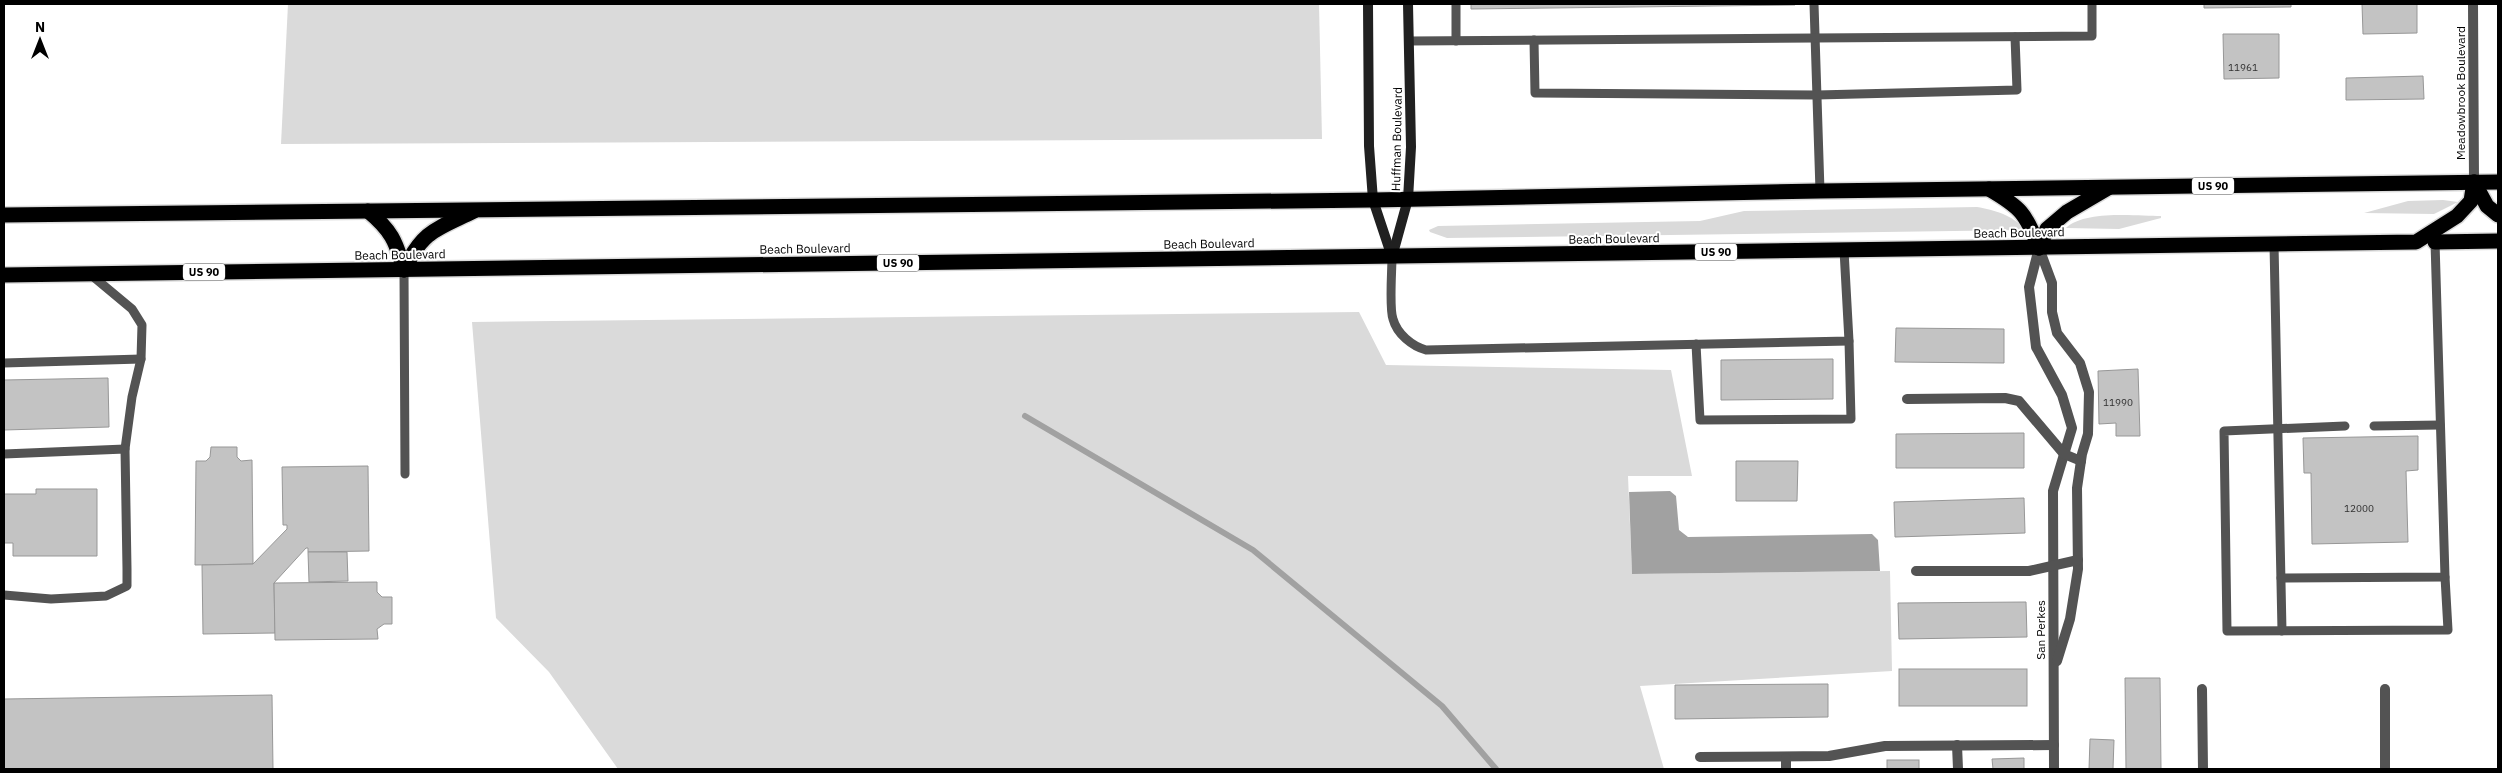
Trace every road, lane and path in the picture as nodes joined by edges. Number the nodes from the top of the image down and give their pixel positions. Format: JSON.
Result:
{"nodes":[{"id":1,"x":1368,"y":4,"type":"edge"},
{"id":2,"x":1408,"y":4,"type":"edge"},
{"id":3,"x":1456,"y":4,"type":"edge"},
{"id":4,"x":1814,"y":4,"type":"edge"},
{"id":5,"x":2092,"y":4,"type":"edge"},
{"id":6,"x":2473,"y":4,"type":"edge"},
{"id":7,"x":2015,"y":36,"type":"junction"},
{"id":8,"x":1815,"y":38,"type":"junction"},
{"id":9,"x":1534,"y":40,"type":"junction"},
{"id":10,"x":1456,"y":41,"type":"junction"},
{"id":11,"x":1410,"y":42,"type":"junction"},
{"id":12,"x":1817,"y":94,"type":"junction"},
{"id":13,"x":2474,"y":182,"type":"junction"},
{"id":14,"x":2498,"y":182,"type":"edge"},
{"id":15,"x":2110,"y":187,"type":"junction"},
{"id":16,"x":1989,"y":188,"type":"junction"},
{"id":17,"x":1820,"y":190,"type":"junction"},
{"id":18,"x":1408,"y":199,"type":"junction"},
{"id":19,"x":1372,"y":200,"type":"junction"},
{"id":20,"x":478,"y":209,"type":"junction"},
{"id":21,"x":368,"y":211,"type":"junction"},
{"id":22,"x":4,"y":216,"type":"edge"},
{"id":23,"x":2498,"y":216,"type":"edge"},
{"id":24,"x":2498,"y":241,"type":"edge"},
{"id":25,"x":2435,"y":242,"type":"joint"},
{"id":26,"x":2274,"y":244,"type":"junction"},
{"id":27,"x":2039,"y":248,"type":"junction"},
{"id":28,"x":1844,"y":250,"type":"junction"},
{"id":29,"x":1392,"y":257,"type":"junction"},
{"id":30,"x":404,"y":270,"type":"junction"},
{"id":31,"x":90,"y":274,"type":"junction"},
{"id":32,"x":4,"y":275,"type":"edge"},
{"id":33,"x":1849,"y":341,"type":"junction"},
{"id":34,"x":1696,"y":344,"type":"junction"},
{"id":35,"x":141,"y":359,"type":"junction"},
{"id":36,"x":4,"y":363,"type":"edge"},
{"id":37,"x":1907,"y":398,"type":"dead end"},
{"id":38,"x":2440,"y":425,"type":"junction"},
{"id":39,"x":2346,"y":426,"type":"dead end"},
{"id":40,"x":2374,"y":426,"type":"dead end"},
{"id":41,"x":2279,"y":427,"type":"junction"},
{"id":42,"x":125,"y":449,"type":"junction"},
{"id":43,"x":4,"y":454,"type":"edge"},
{"id":44,"x":2064,"y":454,"type":"junction"},
{"id":45,"x":2081,"y":461,"type":"junction"},
{"id":46,"x":404,"y":474,"type":"dead end"},
{"id":47,"x":2078,"y":560,"type":"junction"},
{"id":48,"x":2053,"y":564,"type":"junction"},
{"id":49,"x":1916,"y":571,"type":"dead end"},
{"id":50,"x":2445,"y":577,"type":"junction"},
{"id":51,"x":2281,"y":578,"type":"junction"},
{"id":52,"x":4,"y":595,"type":"edge"},
{"id":53,"x":2282,"y":631,"type":"junction"},
{"id":54,"x":2054,"y":670,"type":"junction"},
{"id":55,"x":2202,"y":689,"type":"dead end"},
{"id":56,"x":2385,"y":689,"type":"dead end"},
{"id":57,"x":1958,"y":745,"type":"junction"},
{"id":58,"x":2054,"y":745,"type":"junction"},
{"id":59,"x":1700,"y":757,"type":"dead end"},
{"id":60,"x":1786,"y":758,"type":"junction"},
{"id":61,"x":1786,"y":769,"type":"edge"},
{"id":62,"x":1958,"y":769,"type":"edge"},
{"id":63,"x":2054,"y":769,"type":"edge"},
{"id":64,"x":2204,"y":769,"type":"edge"},
{"id":65,"x":2385,"y":769,"type":"edge"}],
"edges":[{"from":1,"to":19,"type":"street","name":"Huffman Boulevard"},
{"from":2,"to":11,"type":"street","name":"Huffman Boulevard"},
{"from":3,"to":10,"type":"lane"},
{"from":4,"to":8,"type":"lane"},
{"from":5,"to":7,"type":"lane"},
{"from":6,"to":13,"type":"street","name":"Meadowbrook Boulevard"},
{"from":7,"to":8,"type":"lane"},
{"from":7,"to":12,"type":"lane"},
{"from":8,"to":9,"type":"lane"},
{"from":8,"to":12,"type":"lane"},
{"from":9,"to":10,"type":"lane"},
{"from":9,"to":12,"type":"lane"},
{"from":10,"to":11,"type":"lane"},
{"from":11,"to":18,"type":"street","name":"Huffman Boulevard"},
{"from":12,"to":17,"type":"lane"},
{"from":13,"to":14,"type":"highway","number":"US 90"},
{"from":13,"to":15,"type":"highway","number":"US 90"},
{"from":13,"to":23,"type":"highway"},
{"from":13,"to":26,"type":"highway","name":"Beach Boulevard","number":"US 90"},
{"from":15,"to":16,"type":"highway","number":"US 90"},
{"from":15,"to":27,"type":"highway"},
{"from":16,"to":17,"type":"highway","number":"US 90"},
{"from":16,"to":27,"type":"highway"},
{"from":17,"to":18,"type":"highway","number":"US 90"},
{"from":18,"to":19,"type":"highway","number":"US 90"},
{"from":18,"to":29,"type":"street","name":"Huffman Boulevard"},
{"from":19,"to":20,"type":"highway","number":"US 90"},
{"from":19,"to":29,"type":"street","name":"Huffman Boulevard"},
{"from":20,"to":21,"type":"highway","number":"US 90"},
{"from":20,"to":30,"type":"highway"},
{"from":21,"to":22,"type":"highway","number":"US 90"},
{"from":21,"to":30,"type":"highway"},
{"from":24,"to":25,"type":"highway"},
{"from":25,"to":38,"type":"lane"},
{"from":26,"to":27,"type":"highway","name":"Beach Boulevard","number":"US 90"},
{"from":26,"to":41,"type":"lane"},
{"from":27,"to":28,"type":"highway","name":"Beach Boulevard","number":"US 90"},
{"from":27,"to":44,"type":"street","name":"San Perkes"},
{"from":27,"to":45,"type":"street"},
{"from":28,"to":29,"type":"highway","name":"Beach Boulevard","number":"US 90"},
{"from":28,"to":33,"type":"lane"},
{"from":29,"to":30,"type":"highway","name":"Beach Boulevard","number":"US 90"},
{"from":29,"to":34,"type":"lane"},
{"from":30,"to":31,"type":"highway","name":"Beach Boulevard","number":"US 90"},
{"from":30,"to":46,"type":"lane"},
{"from":31,"to":32,"type":"highway","name":"Beach Boulevard","number":"US 90"},
{"from":31,"to":35,"type":"lane"},
{"from":33,"to":34,"type":"lane"},
{"from":33,"to":34,"type":"lane"},
{"from":35,"to":36,"type":"lane"},
{"from":35,"to":42,"type":"lane"},
{"from":37,"to":44,"type":"street"},
{"from":38,"to":40,"type":"lane"},
{"from":38,"to":50,"type":"lane"},
{"from":39,"to":41,"type":"lane"},
{"from":41,"to":51,"type":"lane"},
{"from":41,"to":53,"type":"lane"},
{"from":42,"to":43,"type":"lane"},
{"from":42,"to":52,"type":"lane"},
{"from":44,"to":45,"type":"street"},
{"from":44,"to":48,"type":"street","name":"San Perkes"},
{"from":45,"to":47,"type":"street"},
{"from":47,"to":48,"type":"street"},
{"from":47,"to":54,"type":"street"},
{"from":48,"to":49,"type":"street"},
{"from":48,"to":54,"type":"street","name":"San Perkes"},
{"from":50,"to":51,"type":"lane"},
{"from":50,"to":53,"type":"lane"},
{"from":51,"to":53,"type":"lane"},
{"from":54,"to":58,"type":"street","name":"San Perkes"},
{"from":55,"to":64,"type":"street"},
{"from":56,"to":65,"type":"street"},
{"from":57,"to":58,"type":"street"},
{"from":57,"to":60,"type":"street"},
{"from":57,"to":62,"type":"street"},
{"from":58,"to":63,"type":"street","name":"San Perkes"},
{"from":59,"to":60,"type":"street"},
{"from":60,"to":61,"type":"street"}]}
